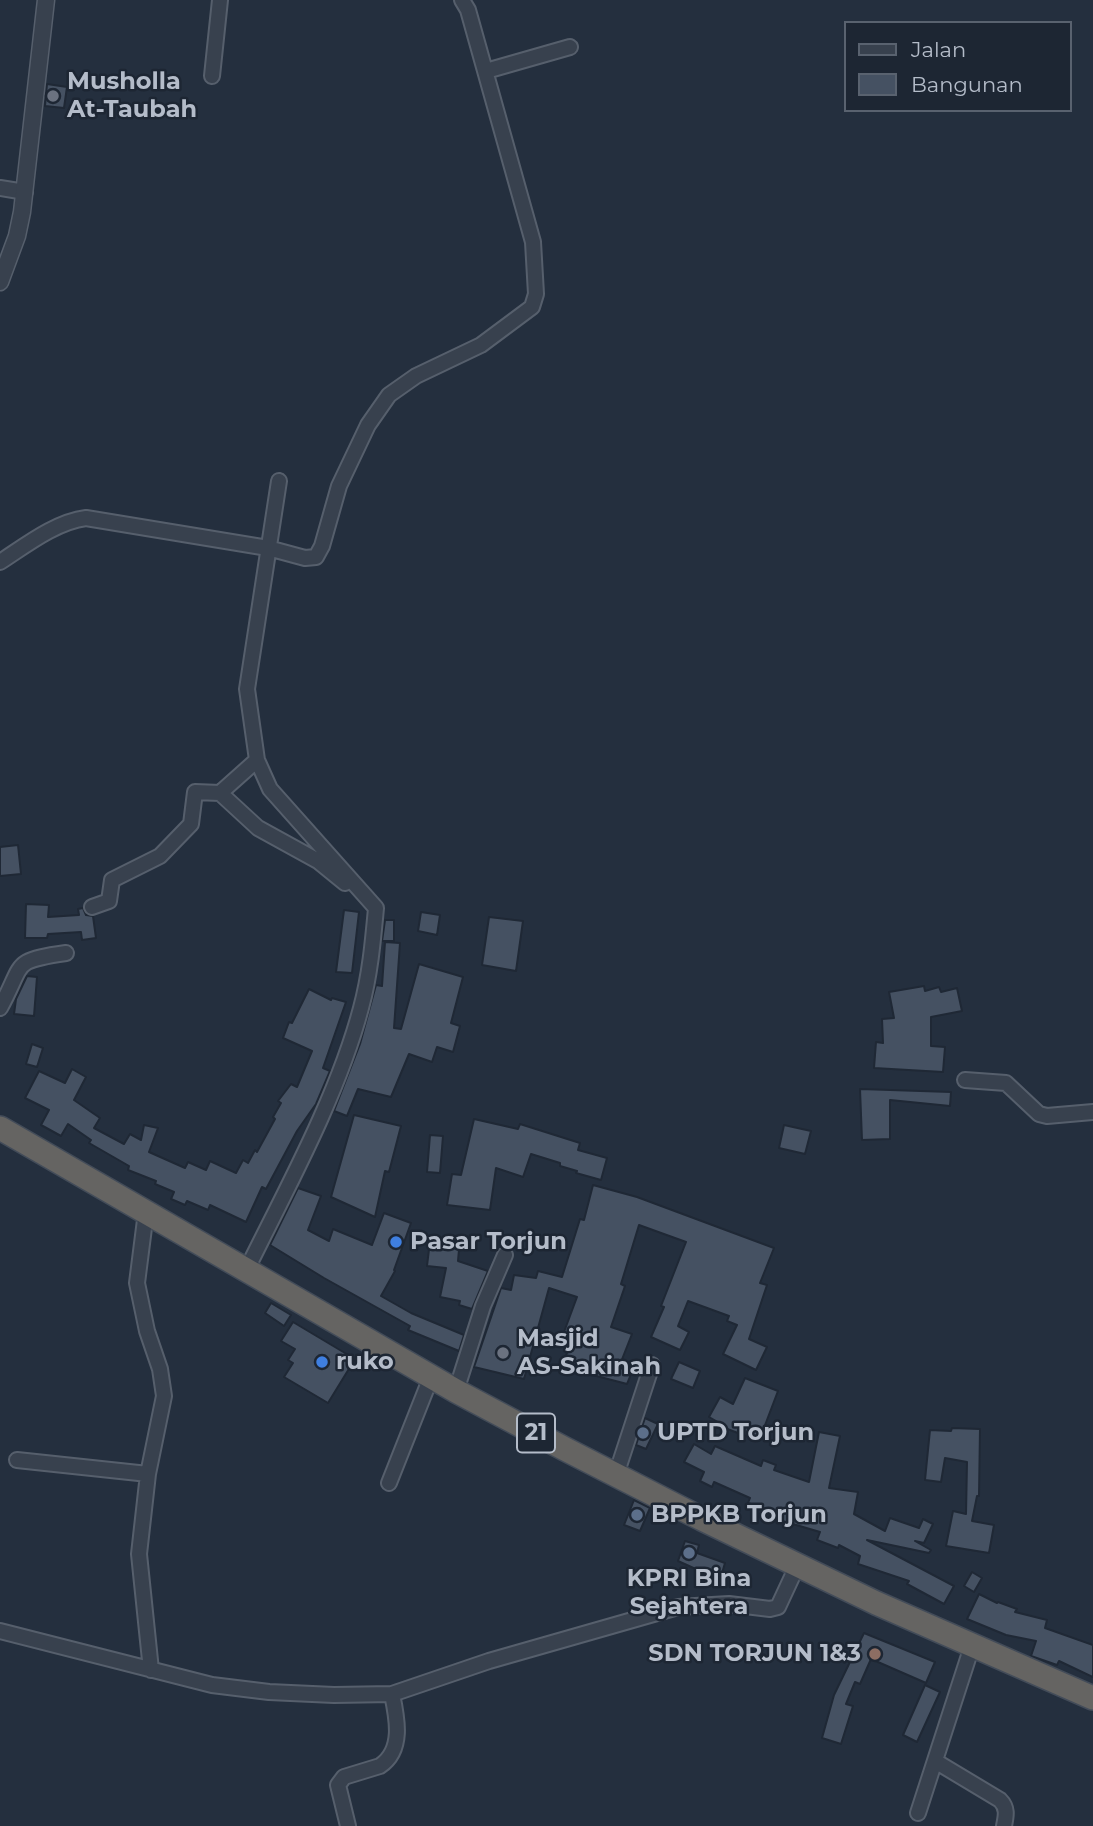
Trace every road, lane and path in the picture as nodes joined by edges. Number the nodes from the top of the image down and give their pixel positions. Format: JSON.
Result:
{"nodes":[{"id":1,"x":46,"y":0,"type":"edge"},
{"id":2,"x":220,"y":0,"type":"edge"},
{"id":3,"x":462,"y":0,"type":"edge"},
{"id":4,"x":570,"y":47,"type":"dead end"},
{"id":5,"x":486,"y":71,"type":"junction"},
{"id":6,"x":212,"y":76,"type":"dead end"},
{"id":7,"x":0,"y":188,"type":"edge"},
{"id":8,"x":25,"y":192,"type":"junction"},
{"id":9,"x":0,"y":282,"type":"edge"},
{"id":10,"x":279,"y":481,"type":"dead end"},
{"id":11,"x":268,"y":548,"type":"junction"},
{"id":12,"x":0,"y":562,"type":"edge"},
{"id":13,"x":257,"y":760,"type":"junction"},
{"id":14,"x":220,"y":793,"type":"junction"},
{"id":15,"x":92,"y":907,"type":"dead end"},
{"id":16,"x":376,"y":908,"type":"junction"},
{"id":17,"x":66,"y":953,"type":"dead end"},
{"id":18,"x":0,"y":1008,"type":"edge"},
{"id":19,"x":965,"y":1080,"type":"dead end"},
{"id":20,"x":1093,"y":1112,"type":"edge"},
{"id":21,"x":0,"y":1128,"type":"edge"},
{"id":22,"x":146,"y":1212,"type":"junction"},
{"id":23,"x":505,"y":1255,"type":"dead end"},
{"id":24,"x":247,"y":1269,"type":"junction"},
{"id":25,"x":652,"y":1365,"type":"dead end"},
{"id":26,"x":431,"y":1377,"type":"junction"},
{"id":27,"x":456,"y":1391,"type":"junction"},
{"id":28,"x":17,"y":1460,"type":"dead end"},
{"id":29,"x":148,"y":1474,"type":"junction"},
{"id":30,"x":616,"y":1475,"type":"junction"},
{"id":31,"x":389,"y":1483,"type":"dead end"},
{"id":32,"x":798,"y":1564,"type":"junction"},
{"id":33,"x":0,"y":1632,"type":"edge"},
{"id":34,"x":972,"y":1643,"type":"junction"},
{"id":35,"x":151,"y":1670,"type":"junction"},
{"id":36,"x":392,"y":1694,"type":"junction"},
{"id":37,"x":1093,"y":1698,"type":"edge"},
{"id":38,"x":935,"y":1761,"type":"junction"},
{"id":39,"x":918,"y":1813,"type":"dead end"},
{"id":40,"x":348,"y":1826,"type":"edge"},
{"id":41,"x":1004,"y":1826,"type":"edge"}],
"edges":[{"from":1,"to":8,"type":"street"},
{"from":2,"to":6,"type":"street"},
{"from":3,"to":5,"type":"street"},
{"from":4,"to":5,"type":"street"},
{"from":5,"to":11,"type":"street"},
{"from":7,"to":8,"type":"street"},
{"from":8,"to":9,"type":"street"},
{"from":10,"to":11,"type":"street"},
{"from":11,"to":12,"type":"street"},
{"from":11,"to":13,"type":"street"},
{"from":13,"to":14,"type":"street"},
{"from":13,"to":16,"type":"street"},
{"from":14,"to":15,"type":"street"},
{"from":14,"to":16,"type":"street"},
{"from":16,"to":24,"type":"street"},
{"from":17,"to":18,"type":"street"},
{"from":19,"to":20,"type":"street"},
{"from":21,"to":22,"type":"highway","number":"21"},
{"from":22,"to":24,"type":"highway","number":"21"},
{"from":22,"to":29,"type":"street"},
{"from":23,"to":27,"type":"street"},
{"from":24,"to":26,"type":"highway","number":"21"},
{"from":25,"to":30,"type":"street"},
{"from":26,"to":27,"type":"highway","number":"21"},
{"from":26,"to":31,"type":"street"},
{"from":27,"to":30,"type":"highway","number":"21"},
{"from":28,"to":29,"type":"street"},
{"from":29,"to":35,"type":"street"},
{"from":30,"to":32,"type":"highway","number":"21"},
{"from":32,"to":34,"type":"highway","number":"21"},
{"from":32,"to":36,"type":"street"},
{"from":33,"to":35,"type":"street"},
{"from":34,"to":37,"type":"highway","number":"21"},
{"from":34,"to":38,"type":"street"},
{"from":35,"to":36,"type":"street"},
{"from":36,"to":40,"type":"street"},
{"from":38,"to":39,"type":"street"},
{"from":38,"to":41,"type":"street"}]}
